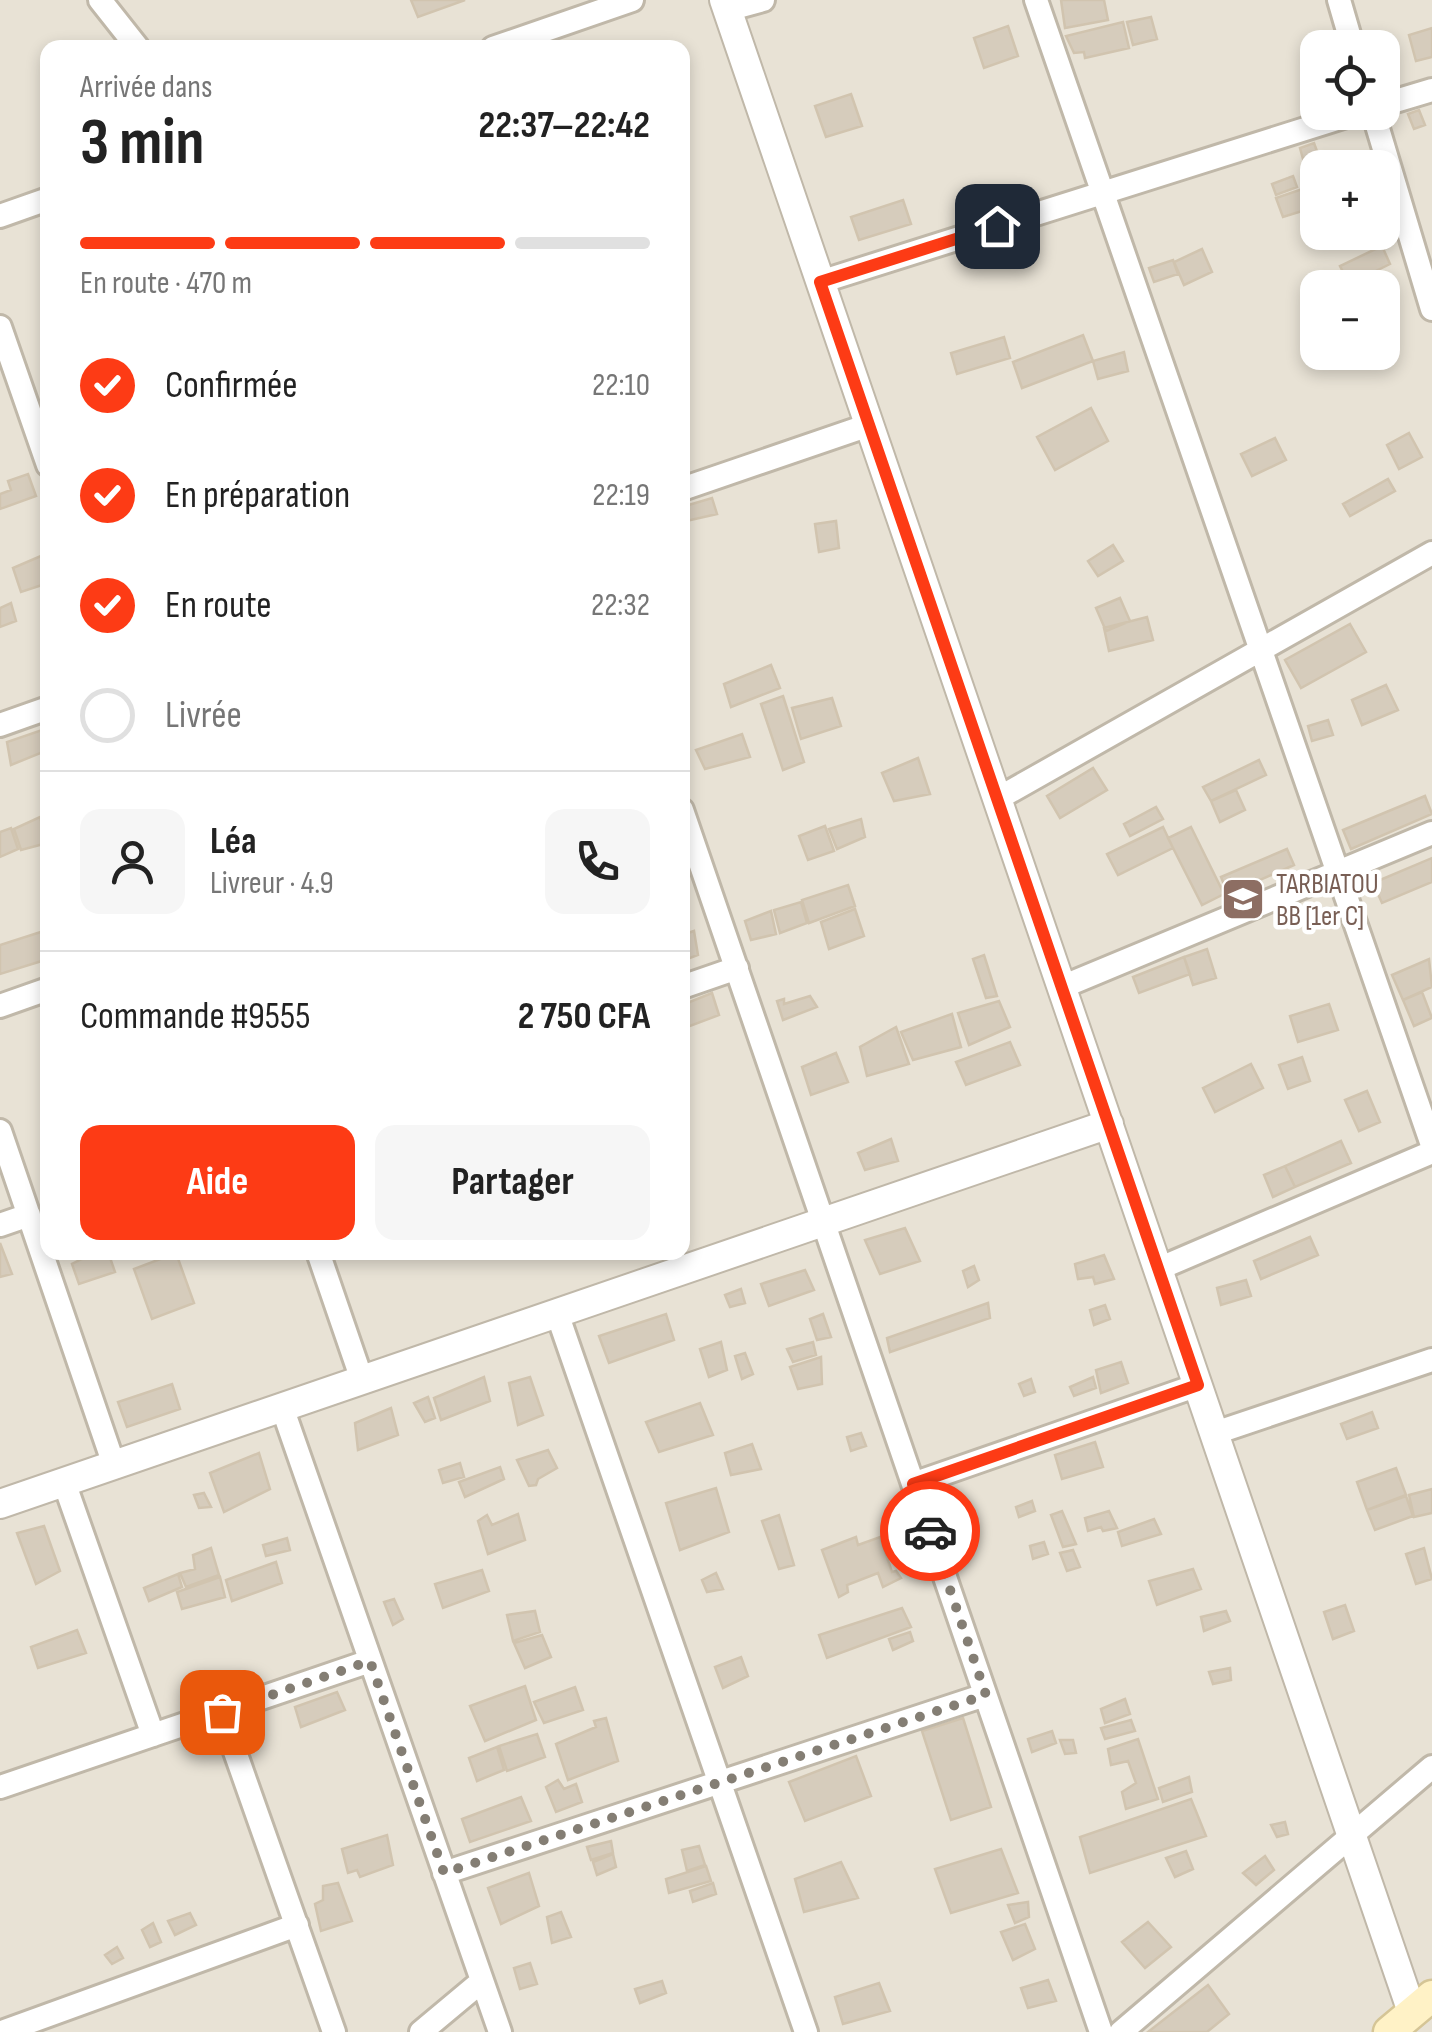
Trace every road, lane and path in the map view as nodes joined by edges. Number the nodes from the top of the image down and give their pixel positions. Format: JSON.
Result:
{"nodes":[{"id":1,"x":100,"y":0,"type":"edge"},
{"id":2,"x":632,"y":0,"type":"edge"},
{"id":3,"x":764,"y":0,"type":"edge"},
{"id":4,"x":1036,"y":0,"type":"edge"},
{"id":5,"x":1339,"y":0,"type":"edge"},
{"id":6,"x":726,"y":5,"type":"edge"},
{"id":7,"x":1348,"y":30,"type":"edge"},
{"id":8,"x":132,"y":40,"type":"edge"},
{"id":9,"x":516,"y":40,"type":"edge"},
{"id":10,"x":1432,"y":90,"type":"edge"},
{"id":11,"x":1400,"y":100,"type":"edge"},
{"id":12,"x":1302,"y":130,"type":"edge"},
{"id":13,"x":1378,"y":130,"type":"edge"},
{"id":14,"x":1102,"y":193,"type":"junction"},
{"id":15,"x":40,"y":202,"type":"edge"},
{"id":16,"x":0,"y":216,"type":"edge"},
{"id":17,"x":820,"y":282,"type":"junction"},
{"id":18,"x":1432,"y":308,"type":"edge"},
{"id":19,"x":0,"y":327,"type":"edge"},
{"id":20,"x":869,"y":425,"type":"junction"},
{"id":21,"x":40,"y":440,"type":"edge"},
{"id":22,"x":690,"y":487,"type":"edge"},
{"id":23,"x":1432,"y":553,"type":"edge"},
{"id":24,"x":1261,"y":650,"type":"junction"},
{"id":25,"x":40,"y":711,"type":"edge"},
{"id":26,"x":0,"y":725,"type":"edge"},
{"id":27,"x":997,"y":798,"type":"junction"},
{"id":28,"x":690,"y":833,"type":"edge"},
{"id":29,"x":1432,"y":833,"type":"edge"},
{"id":30,"x":1338,"y":872,"type":"junction"},
{"id":31,"x":737,"y":968,"type":"junction"},
{"id":32,"x":690,"y":984,"type":"edge"},
{"id":33,"x":1062,"y":987,"type":"junction"},
{"id":34,"x":40,"y":992,"type":"edge"},
{"id":35,"x":0,"y":1006,"type":"edge"},
{"id":36,"x":1109,"y":1124,"type":"junction"},
{"id":37,"x":0,"y":1131,"type":"edge"},
{"id":38,"x":1432,"y":1149,"type":"edge"},
{"id":39,"x":29,"y":1215,"type":"junction"},
{"id":40,"x":824,"y":1222,"type":"junction"},
{"id":41,"x":0,"y":1225,"type":"edge"},
{"id":42,"x":40,"y":1247,"type":"edge"},
{"id":43,"x":44,"y":1260,"type":"edge"},
{"id":44,"x":321,"y":1260,"type":"edge"},
{"id":45,"x":1158,"y":1269,"type":"junction"},
{"id":46,"x":557,"y":1313,"type":"junction"},
{"id":47,"x":1432,"y":1360,"type":"edge"},
{"id":48,"x":362,"y":1380,"type":"junction"},
{"id":49,"x":1198,"y":1385,"type":"junction"},
{"id":50,"x":282,"y":1408,"type":"junction"},
{"id":51,"x":1214,"y":1433,"type":"junction"},
{"id":52,"x":114,"y":1465,"type":"junction"},
{"id":53,"x":64,"y":1482,"type":"junction"},
{"id":54,"x":913,"y":1484,"type":"junction"},
{"id":55,"x":0,"y":1504,"type":"edge"},
{"id":56,"x":370,"y":1661,"type":"junction"},
{"id":57,"x":986,"y":1695,"type":"junction"},
{"id":58,"x":222,"y":1712,"type":"junction"},
{"id":59,"x":153,"y":1735,"type":"junction"},
{"id":60,"x":1432,"y":1767,"type":"edge"},
{"id":61,"x":720,"y":1782,"type":"junction"},
{"id":62,"x":0,"y":1787,"type":"edge"},
{"id":63,"x":1352,"y":1835,"type":"junction"},
{"id":64,"x":444,"y":1873,"type":"junction"},
{"id":65,"x":296,"y":1924,"type":"junction"},
{"id":66,"x":482,"y":1981,"type":"junction"},
{"id":67,"x":90,"y":2000,"type":"junction"},
{"id":68,"x":1411,"y":2013,"type":"edge"},
{"id":69,"x":2,"y":2032,"type":"edge"},
{"id":70,"x":52,"y":2032,"type":"edge"},
{"id":71,"x":334,"y":2032,"type":"edge"},
{"id":72,"x":421,"y":2032,"type":"edge"},
{"id":73,"x":500,"y":2032,"type":"edge"},
{"id":74,"x":806,"y":2032,"type":"edge"},
{"id":75,"x":1101,"y":2032,"type":"edge"},
{"id":76,"x":1121,"y":2032,"type":"edge"}],
"edges":[{"from":1,"to":8,"type":"street"},
{"from":2,"to":9,"type":"street"},
{"from":3,"to":6,"type":"street"},
{"from":4,"to":14,"type":"street"},
{"from":5,"to":7,"type":"street"},
{"from":6,"to":17,"type":"street"},
{"from":10,"to":11,"type":"street"},
{"from":12,"to":14,"type":"street"},
{"from":13,"to":18,"type":"street"},
{"from":14,"to":17,"type":"street"},
{"from":14,"to":24,"type":"street"},
{"from":15,"to":16,"type":"street"},
{"from":17,"to":20,"type":"street"},
{"from":19,"to":21,"type":"street"},
{"from":20,"to":22,"type":"street"},
{"from":20,"to":27,"type":"street"},
{"from":23,"to":24,"type":"street"},
{"from":24,"to":27,"type":"street"},
{"from":24,"to":30,"type":"street"},
{"from":25,"to":26,"type":"street"},
{"from":27,"to":33,"type":"street"},
{"from":28,"to":31,"type":"street"},
{"from":29,"to":30,"type":"street"},
{"from":30,"to":33,"type":"street"},
{"from":30,"to":38,"type":"street"},
{"from":31,"to":32,"type":"street"},
{"from":31,"to":40,"type":"street"},
{"from":33,"to":36,"type":"street"},
{"from":34,"to":35,"type":"street"},
{"from":36,"to":40,"type":"street"},
{"from":36,"to":45,"type":"street"},
{"from":37,"to":39,"type":"street"},
{"from":38,"to":45,"type":"street"},
{"from":39,"to":41,"type":"street"},
{"from":39,"to":42,"type":"street"},
{"from":40,"to":46,"type":"street"},
{"from":40,"to":54,"type":"street"},
{"from":43,"to":52,"type":"street"},
{"from":44,"to":48,"type":"street"},
{"from":45,"to":49,"type":"street"},
{"from":46,"to":48,"type":"street"},
{"from":46,"to":61,"type":"street"},
{"from":47,"to":51,"type":"street"},
{"from":48,"to":50,"type":"street"},
{"from":49,"to":51,"type":"street"},
{"from":49,"to":54,"type":"street"},
{"from":50,"to":52,"type":"street"},
{"from":50,"to":56,"type":"street"},
{"from":51,"to":63,"type":"street"},
{"from":52,"to":53,"type":"street"},
{"from":53,"to":55,"type":"street"},
{"from":53,"to":59,"type":"street"},
{"from":54,"to":57,"type":"street"},
{"from":56,"to":58,"type":"street"},
{"from":56,"to":64,"type":"street"},
{"from":57,"to":61,"type":"street"},
{"from":57,"to":75,"type":"street"},
{"from":58,"to":59,"type":"street"},
{"from":58,"to":65,"type":"street"},
{"from":59,"to":62,"type":"street"},
{"from":60,"to":63,"type":"street"},
{"from":61,"to":64,"type":"street"},
{"from":61,"to":74,"type":"street"},
{"from":63,"to":68,"type":"street"},
{"from":63,"to":76,"type":"street"},
{"from":64,"to":66,"type":"street"},
{"from":65,"to":67,"type":"street"},
{"from":65,"to":71,"type":"street"},
{"from":66,"to":72,"type":"street"},
{"from":66,"to":73,"type":"street"},
{"from":67,"to":69,"type":"street"},
{"from":67,"to":70,"type":"street"}]}
